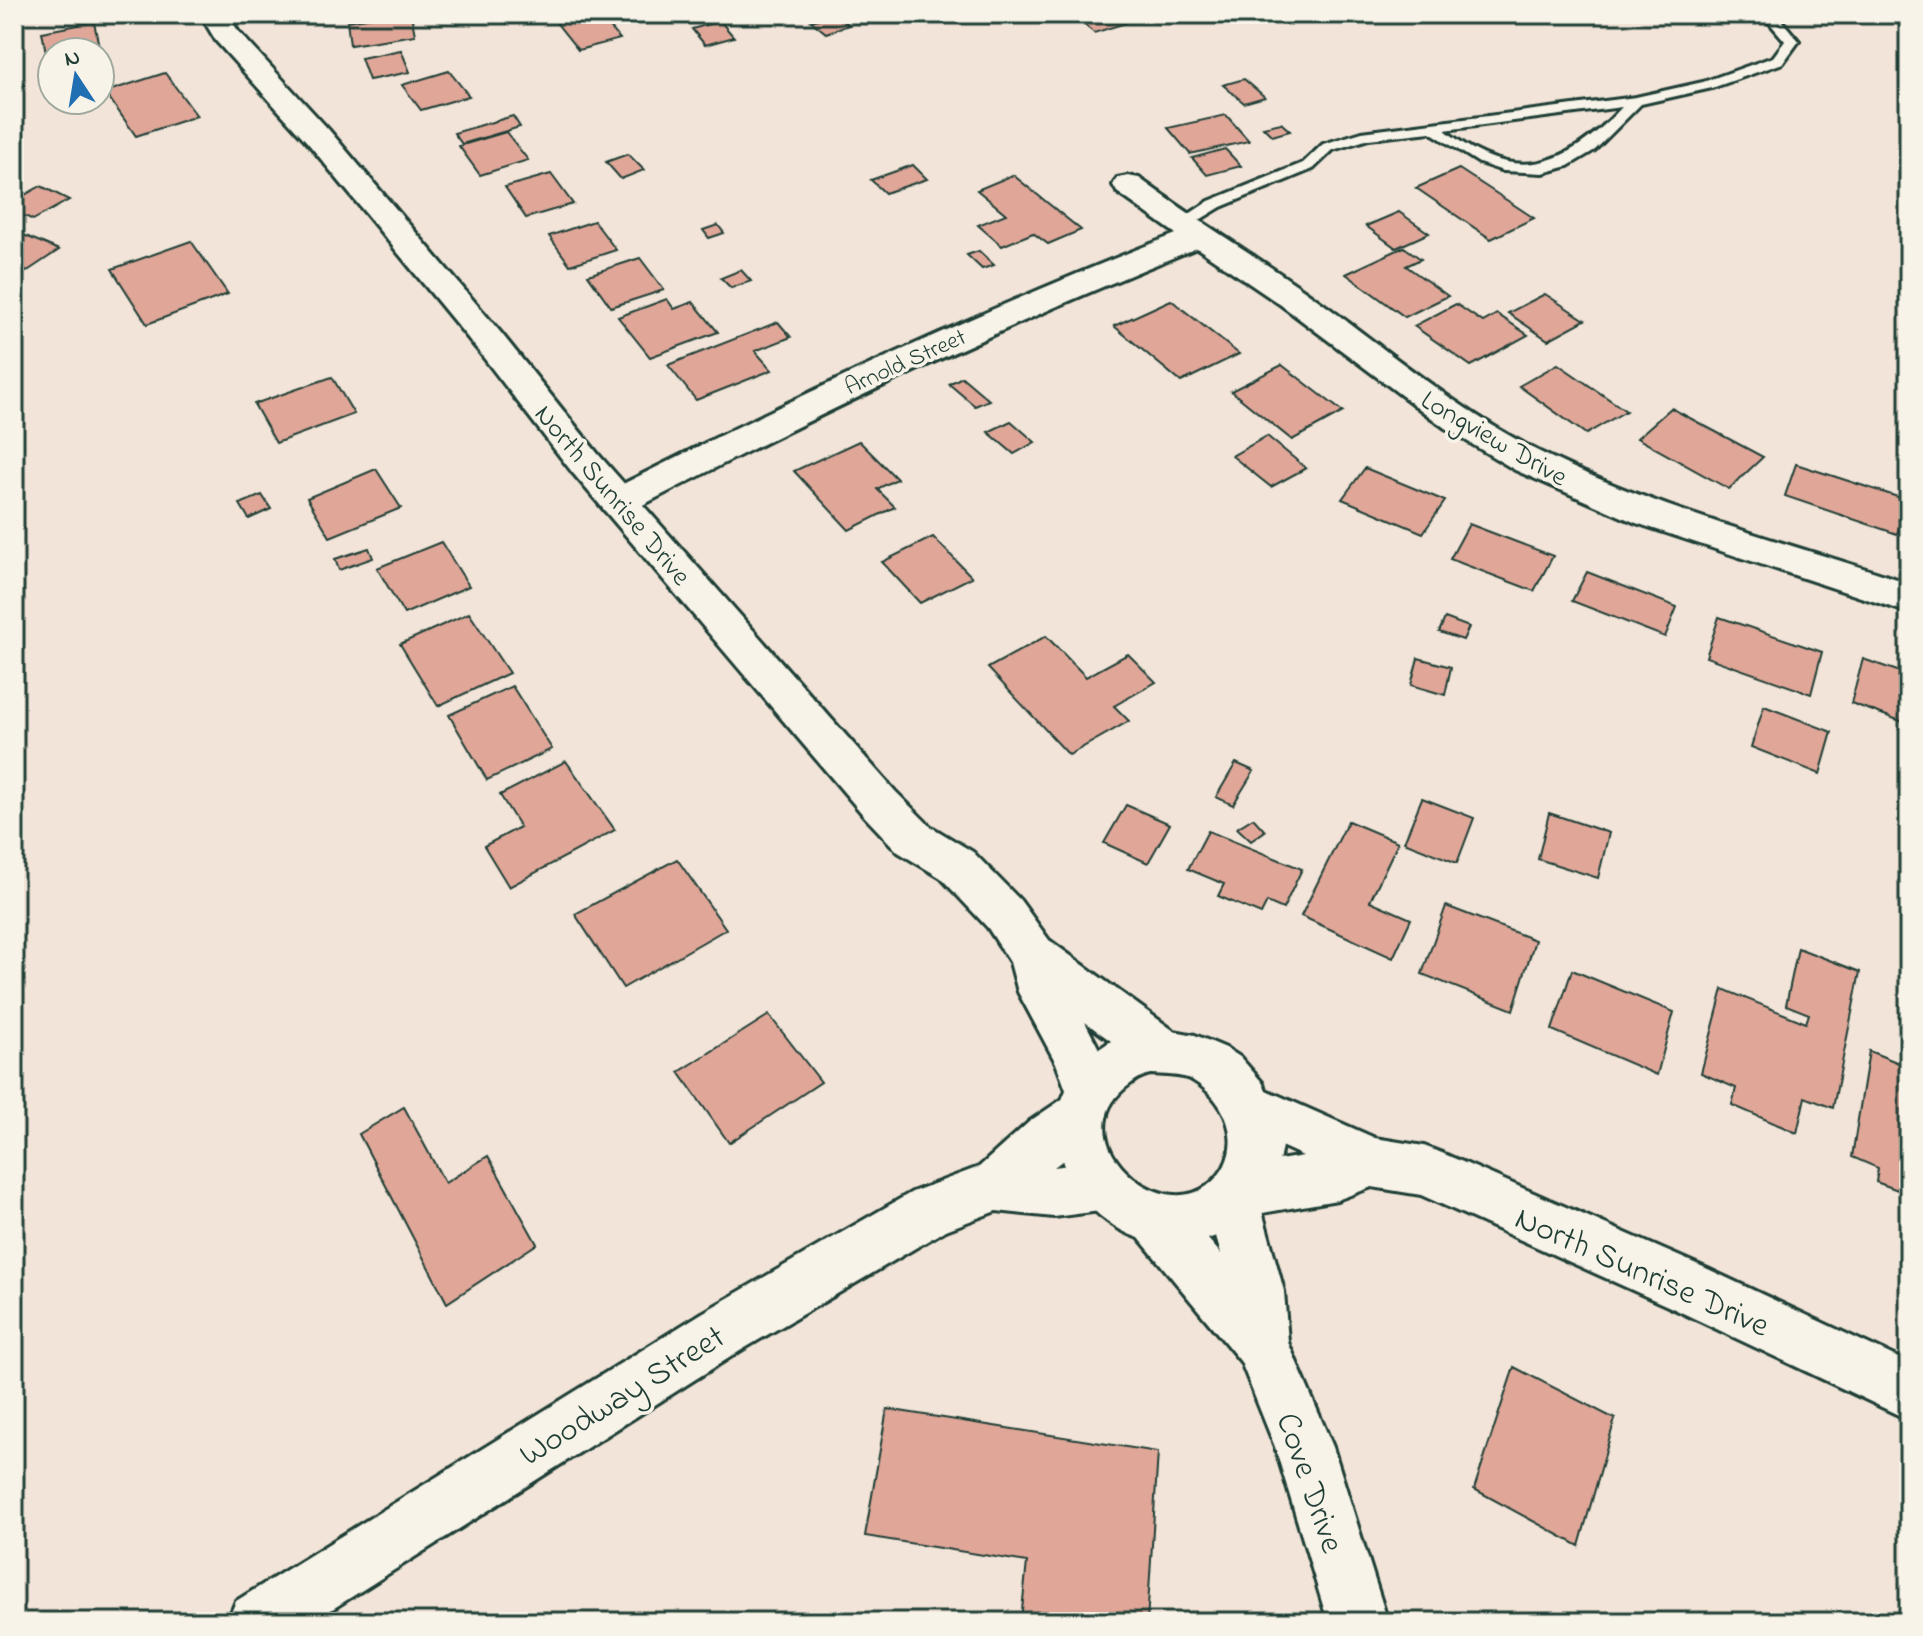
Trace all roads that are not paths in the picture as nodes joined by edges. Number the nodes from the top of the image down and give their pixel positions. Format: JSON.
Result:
{"nodes":[{"id":1,"x":214,"y":14,"type":"edge"},
{"id":2,"x":1769,"y":14,"type":"edge"},
{"id":3,"x":1636,"y":101,"type":"junction"},
{"id":4,"x":1432,"y":126,"type":"junction"},
{"id":5,"x":1128,"y":185,"type":"dead end"},
{"id":6,"x":1190,"y":230,"type":"junction"},
{"id":7,"x":618,"y":502,"type":"junction"},
{"id":8,"x":1909,"y":598,"type":"edge"},
{"id":9,"x":1032,"y":955,"type":"junction"},
{"id":10,"x":1165,"y":1053,"type":"junction"},
{"id":11,"x":1086,"y":1103,"type":"junction"},
{"id":12,"x":1250,"y":1107,"type":"junction"},
{"id":13,"x":1372,"y":1162,"type":"junction"},
{"id":14,"x":996,"y":1186,"type":"junction"},
{"id":15,"x":1100,"y":1186,"type":"junction"},
{"id":16,"x":1236,"y":1195,"type":"junction"},
{"id":17,"x":1156,"y":1218,"type":"junction"},
{"id":18,"x":1261,"y":1343,"type":"junction"},
{"id":19,"x":1909,"y":1392,"type":"edge"},
{"id":20,"x":257,"y":1622,"type":"edge"},
{"id":21,"x":1358,"y":1622,"type":"edge"}],
"edges":[{"from":1,"to":7,"type":"street","name":"North Sunrise Drive"},
{"from":2,"to":3,"type":"lane"},
{"from":3,"to":4,"type":"lane"},
{"from":3,"to":4,"type":"lane"},
{"from":4,"to":6,"type":"lane"},
{"from":5,"to":6,"type":"street","name":"Longview Drive"},
{"from":6,"to":7,"type":"street","name":"Arnold Street"},
{"from":6,"to":8,"type":"street","name":"Longview Drive"},
{"from":7,"to":9,"type":"street","name":"North Sunrise Drive"},
{"from":9,"to":10,"type":"street","name":"North Sunrise Drive"},
{"from":9,"to":11,"type":"street","name":"North Sunrise Drive"},
{"from":10,"to":11,"type":"street","name":"North Sunrise Drive"},
{"from":10,"to":12,"type":"street","name":"North Sunrise Drive"},
{"from":11,"to":14,"type":"street","name":"Woodway Street"},
{"from":11,"to":15,"type":"street","name":"North Sunrise Drive"},
{"from":12,"to":13,"type":"street","name":"North Sunrise Drive"},
{"from":12,"to":16,"type":"street","name":"North Sunrise Drive"},
{"from":13,"to":16,"type":"street","name":"North Sunrise Drive"},
{"from":13,"to":19,"type":"street","name":"North Sunrise Drive"},
{"from":14,"to":15,"type":"street","name":"Woodway Street"},
{"from":14,"to":20,"type":"street","name":"Woodway Street"},
{"from":15,"to":17,"type":"street","name":"North Sunrise Drive"},
{"from":16,"to":17,"type":"street","name":"North Sunrise Drive"},
{"from":16,"to":18,"type":"street","name":"Cove Drive"},
{"from":17,"to":18,"type":"street","name":"Cove Drive"},
{"from":18,"to":21,"type":"street","name":"Cove Drive"}]}
